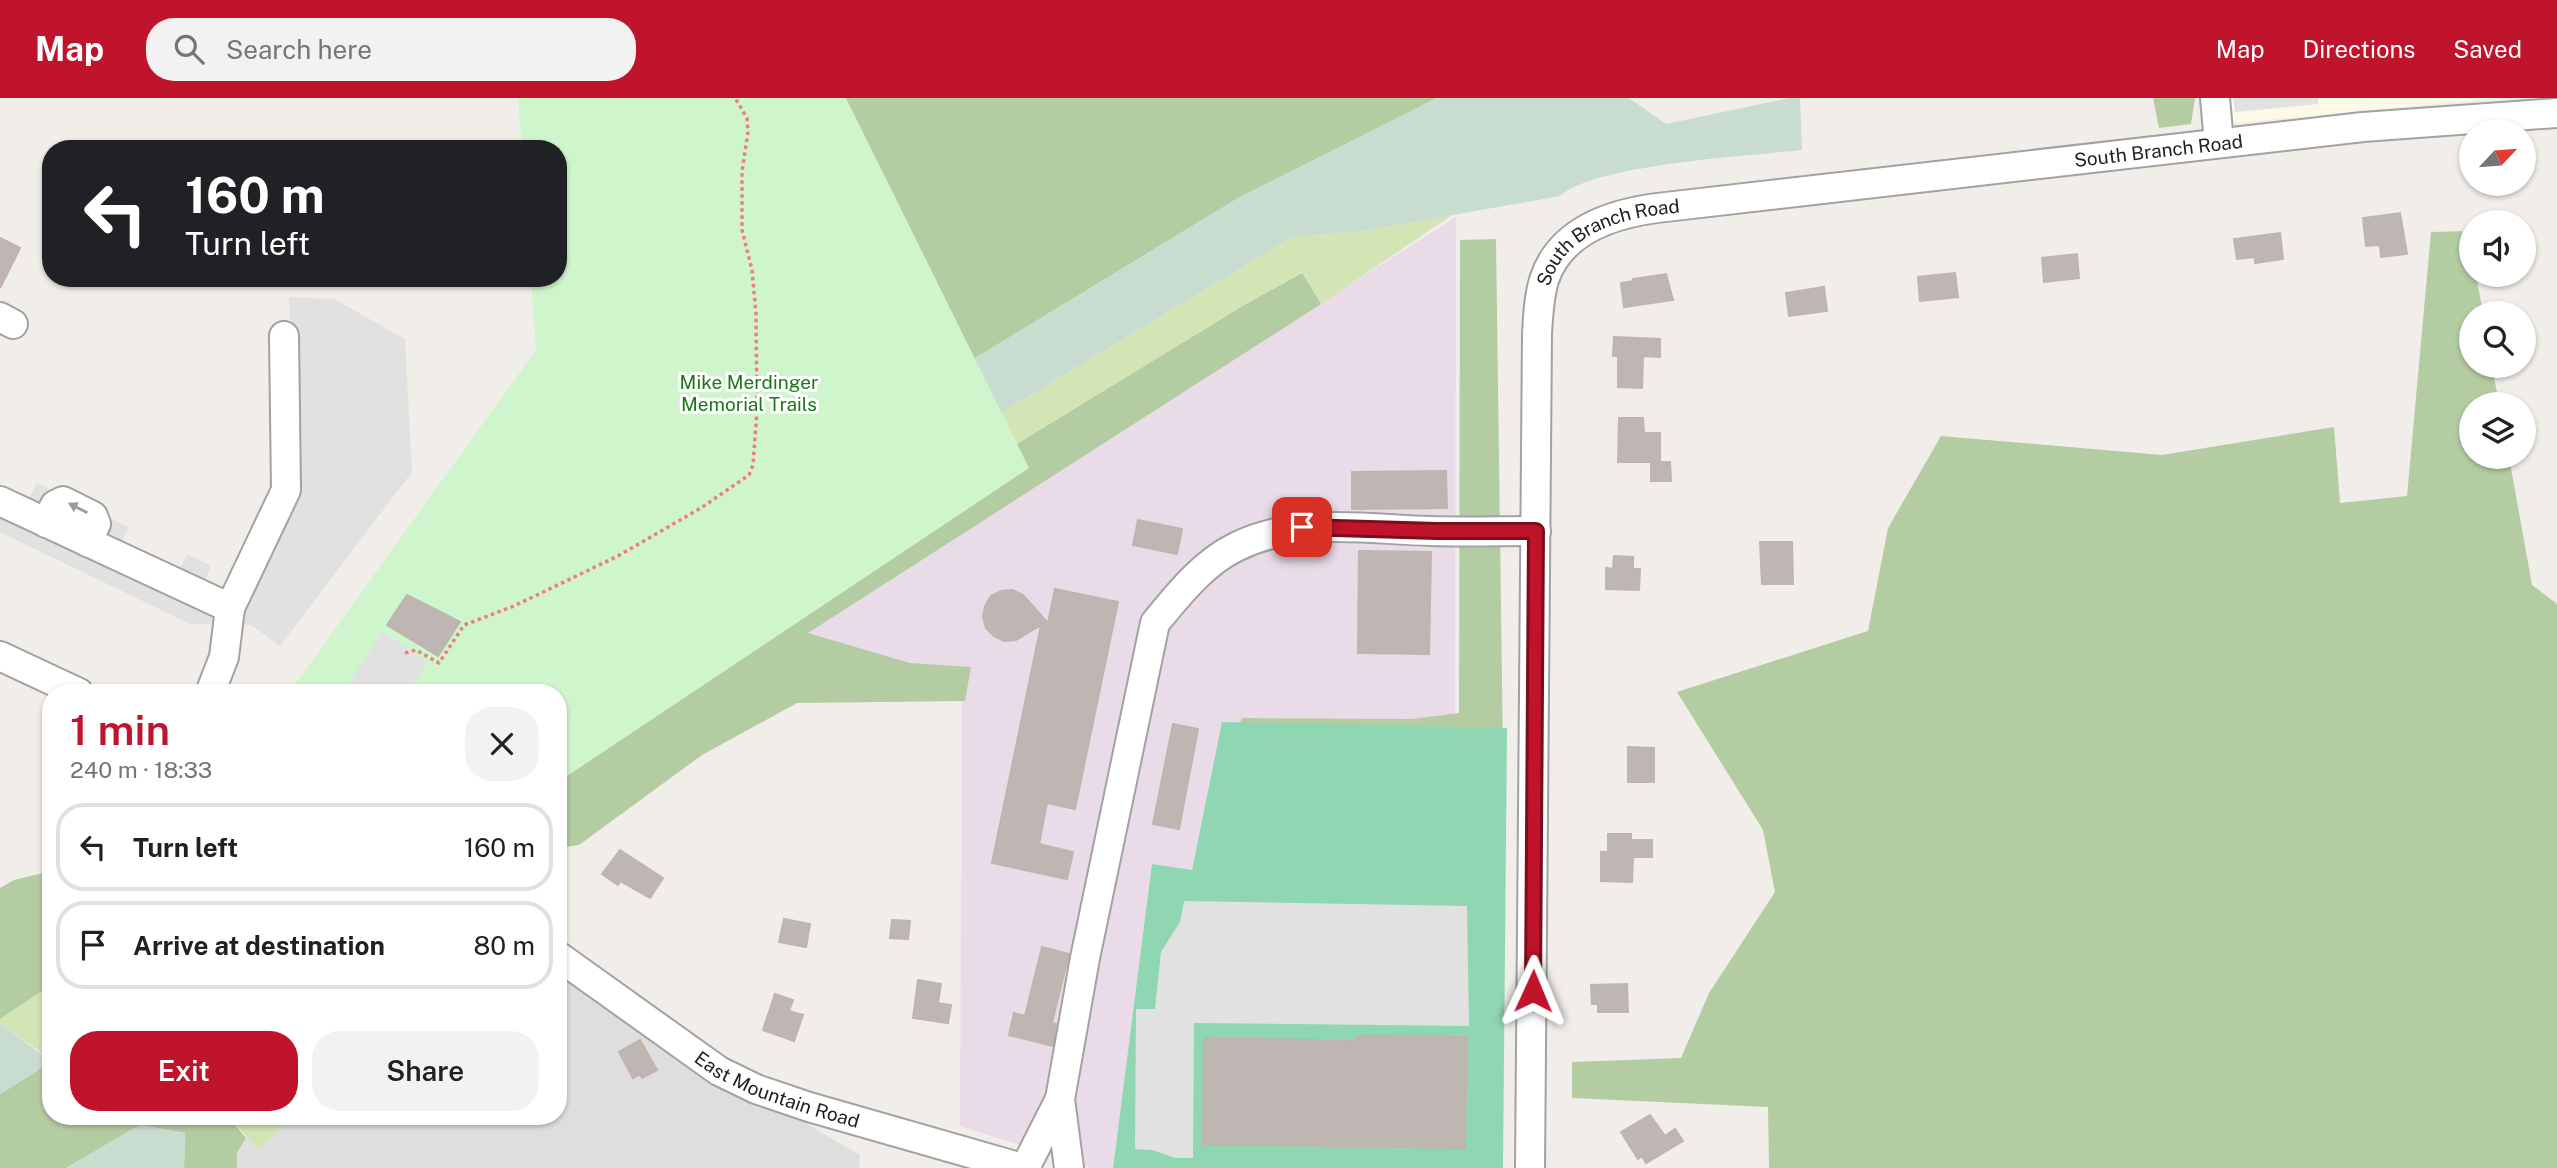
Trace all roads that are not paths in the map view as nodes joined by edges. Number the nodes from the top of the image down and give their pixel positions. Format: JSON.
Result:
{"nodes":[{"id":1,"x":2215,"y":98,"type":"edge"},
{"id":2,"x":2557,"y":113,"type":"edge"},
{"id":3,"x":2218,"y":143,"type":"junction"},
{"id":4,"x":284,"y":336,"type":"dead end"},
{"id":5,"x":0,"y":501,"type":"edge"},
{"id":6,"x":1536,"y":531,"type":"junction"},
{"id":7,"x":230,"y":608,"type":"junction"},
{"id":8,"x":0,"y":656,"type":"edge"},
{"id":9,"x":60,"y":684,"type":"edge"},
{"id":10,"x":214,"y":684,"type":"edge"},
{"id":11,"x":567,"y":962,"type":"edge"},
{"id":12,"x":1060,"y":1099,"type":"junction"},
{"id":13,"x":1024,"y":1168,"type":"edge"},
{"id":14,"x":1069,"y":1168,"type":"edge"},
{"id":15,"x":1530,"y":1168,"type":"edge"}],
"edges":[{"from":1,"to":3,"type":"street"},
{"from":2,"to":3,"type":"street","name":"South Branch Road"},
{"from":3,"to":6,"type":"street","name":"South Branch Road"},
{"from":4,"to":7,"type":"street"},
{"from":5,"to":7,"type":"street"},
{"from":6,"to":12,"type":"street"},
{"from":6,"to":15,"type":"street","name":"South Branch Road"},
{"from":7,"to":10,"type":"street"},
{"from":8,"to":9,"type":"street"},
{"from":11,"to":13,"type":"street","name":"East Mountain Road"},
{"from":12,"to":13,"type":"street"},
{"from":12,"to":14,"type":"street"}]}
